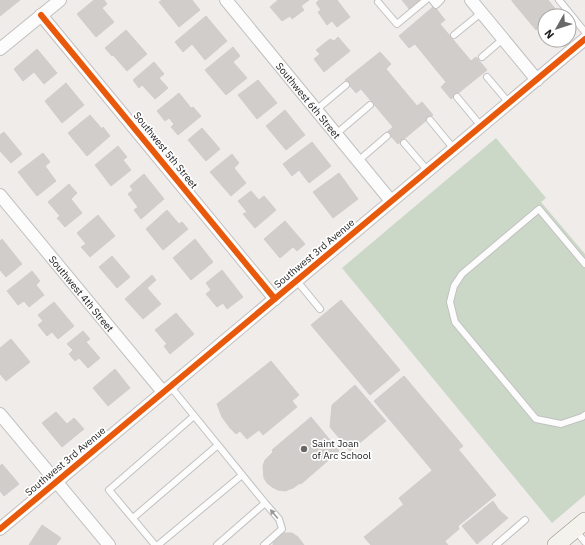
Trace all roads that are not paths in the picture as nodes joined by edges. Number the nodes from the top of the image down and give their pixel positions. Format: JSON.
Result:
{"nodes":[{"id":1,"x":60,"y":0,"type":"edge"},
{"id":2,"x":226,"y":0,"type":"edge"},
{"id":3,"x":426,"y":0,"type":"edge"},
{"id":4,"x":432,"y":0,"type":"edge"},
{"id":5,"x":441,"y":0,"type":"edge"},
{"id":6,"x":471,"y":0,"type":"edge"},
{"id":7,"x":559,"y":0,"type":"edge"},
{"id":8,"x":378,"y":2,"type":"dead end"},
{"id":9,"x":481,"y":12,"type":"junction"},
{"id":10,"x":41,"y":15,"type":"junction"},
{"id":11,"x":585,"y":32,"type":"edge"},
{"id":12,"x":454,"y":35,"type":"dead end"},
{"id":13,"x":503,"y":39,"type":"junction"},
{"id":14,"x":585,"y":39,"type":"edge"},
{"id":15,"x":0,"y":49,"type":"edge"},
{"id":16,"x":482,"y":57,"type":"dead end"},
{"id":17,"x":487,"y":77,"type":"dead end"},
{"id":18,"x":537,"y":80,"type":"junction"},
{"id":19,"x":346,"y":85,"type":"dead end"},
{"id":20,"x":457,"y":97,"type":"dead end"},
{"id":21,"x":509,"y":103,"type":"junction"},
{"id":22,"x":370,"y":105,"type":"dead end"},
{"id":23,"x":316,"y":110,"type":"junction"},
{"id":24,"x":430,"y":120,"type":"dead end"},
{"id":25,"x":481,"y":126,"type":"junction"},
{"id":26,"x":336,"y":134,"type":"junction"},
{"id":27,"x":387,"y":136,"type":"dead end"},
{"id":28,"x":404,"y":143,"type":"dead end"},
{"id":29,"x":454,"y":148,"type":"junction"},
{"id":30,"x":358,"y":161,"type":"junction"},
{"id":31,"x":428,"y":171,"type":"junction"},
{"id":32,"x":0,"y":195,"type":"edge"},
{"id":33,"x":391,"y":201,"type":"junction"},
{"id":34,"x":585,"y":264,"type":"edge"},
{"id":35,"x":297,"y":281,"type":"junction"},
{"id":36,"x":275,"y":299,"type":"junction"},
{"id":37,"x":320,"y":309,"type":"dead end"},
{"id":38,"x":166,"y":389,"type":"junction"},
{"id":39,"x":0,"y":414,"type":"edge"},
{"id":40,"x":585,"y":415,"type":"edge"},
{"id":41,"x":194,"y":416,"type":"junction"},
{"id":42,"x":218,"y":445,"type":"junction"},
{"id":43,"x":242,"y":475,"type":"junction"},
{"id":44,"x":56,"y":481,"type":"junction"},
{"id":45,"x":266,"y":503,"type":"junction"},
{"id":46,"x":134,"y":518,"type":"junction"},
{"id":47,"x":525,"y":520,"type":"dead end"},
{"id":48,"x":0,"y":529,"type":"edge"},
{"id":49,"x":582,"y":531,"type":"edge"},
{"id":50,"x":109,"y":545,"type":"edge"},
{"id":51,"x":157,"y":545,"type":"edge"},
{"id":52,"x":217,"y":545,"type":"edge"},
{"id":53,"x":264,"y":545,"type":"edge"},
{"id":54,"x":496,"y":545,"type":"edge"},
{"id":55,"x":556,"y":545,"type":"edge"}],
"edges":[{"from":1,"to":10,"type":"street"},
{"from":2,"to":23,"type":"street","name":"Southwest 6th Street"},
{"from":3,"to":8,"type":"lane"},
{"from":4,"to":5,"type":"lane"},
{"from":6,"to":9,"type":"street"},
{"from":7,"to":11,"type":"lane"},
{"from":9,"to":12,"type":"lane"},
{"from":9,"to":13,"type":"street"},
{"from":10,"to":15,"type":"street"},
{"from":10,"to":36,"type":"street","name":"Southwest 5th Street"},
{"from":13,"to":16,"type":"lane"},
{"from":13,"to":18,"type":"street"},
{"from":14,"to":18,"type":"street","name":"Southwest 3rd Avenue"},
{"from":17,"to":21,"type":"lane"},
{"from":18,"to":21,"type":"street","name":"Southwest 3rd Avenue"},
{"from":19,"to":23,"type":"lane"},
{"from":20,"to":25,"type":"lane"},
{"from":21,"to":25,"type":"street","name":"Southwest 3rd Avenue"},
{"from":22,"to":26,"type":"lane"},
{"from":23,"to":26,"type":"street","name":"Southwest 6th Street"},
{"from":24,"to":29,"type":"lane"},
{"from":25,"to":29,"type":"street","name":"Southwest 3rd Avenue"},
{"from":26,"to":30,"type":"street","name":"Southwest 6th Street"},
{"from":27,"to":30,"type":"lane"},
{"from":28,"to":31,"type":"lane"},
{"from":29,"to":31,"type":"street","name":"Southwest 3rd Avenue"},
{"from":30,"to":33,"type":"street","name":"Southwest 6th Street"},
{"from":31,"to":33,"type":"street","name":"Southwest 3rd Avenue"},
{"from":32,"to":38,"type":"street","name":"Southwest 4th Street"},
{"from":33,"to":35,"type":"street","name":"Southwest 3rd Avenue"},
{"from":34,"to":40,"type":"lane"},
{"from":35,"to":36,"type":"street","name":"Southwest 3rd Avenue"},
{"from":35,"to":37,"type":"lane"},
{"from":36,"to":38,"type":"street","name":"Southwest 3rd Avenue"},
{"from":38,"to":41,"type":"lane"},
{"from":38,"to":44,"type":"street","name":"Southwest 3rd Avenue"},
{"from":39,"to":44,"type":"street"},
{"from":41,"to":42,"type":"lane"},
{"from":41,"to":46,"type":"lane"},
{"from":42,"to":43,"type":"lane"},
{"from":42,"to":46,"type":"lane"},
{"from":43,"to":45,"type":"lane"},
{"from":43,"to":51,"type":"lane"},
{"from":44,"to":48,"type":"street","name":"Southwest 3rd Avenue"},
{"from":44,"to":50,"type":"street"},
{"from":45,"to":52,"type":"lane"},
{"from":53,"to":45,"type":"lane","one_way":true},
{"from":46,"to":51,"type":"lane"},
{"from":47,"to":54,"type":"lane"},
{"from":49,"to":55,"type":"street"}]}
